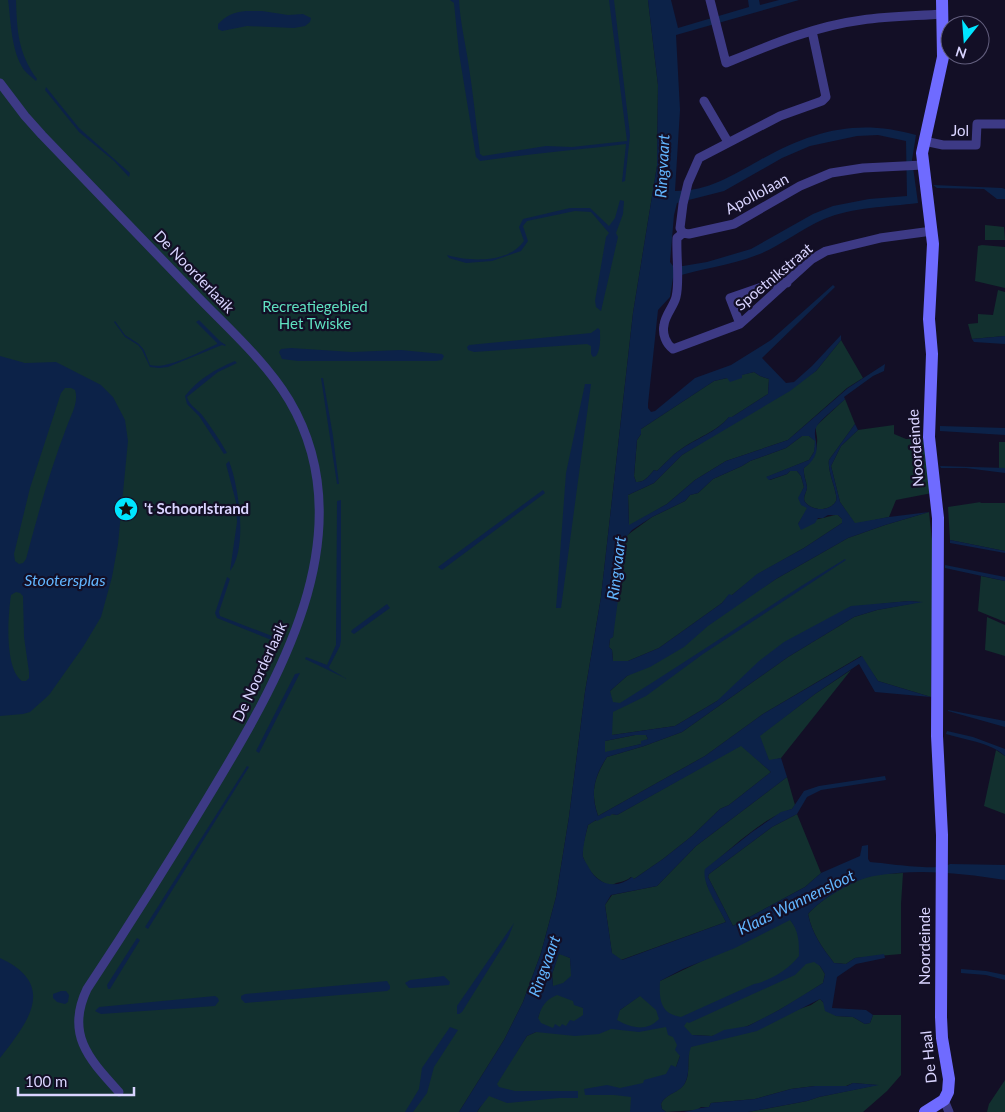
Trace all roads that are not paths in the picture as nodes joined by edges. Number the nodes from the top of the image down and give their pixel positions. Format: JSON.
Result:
{"nodes":[{"id":1,"x":710,"y":0,"type":"edge"},
{"id":2,"x":942,"y":0,"type":"edge"},
{"id":3,"x":943,"y":14,"type":"junction"},
{"id":4,"x":812,"y":31,"type":"junction"},
{"id":5,"x":0,"y":84,"type":"edge"},
{"id":6,"x":704,"y":101,"type":"dead end"},
{"id":7,"x":1005,"y":124,"type":"edge"},
{"id":8,"x":924,"y":141,"type":"junction"},
{"id":9,"x":728,"y":142,"type":"junction"},
{"id":10,"x":914,"y":165,"type":"junction"},
{"id":11,"x":932,"y":231,"type":"junction"},
{"id":12,"x":683,"y":232,"type":"junction"},
{"id":13,"x":787,"y":283,"type":"junction"},
{"id":14,"x":740,"y":324,"type":"junction"},
{"id":15,"x":941,"y":1017,"type":"joint"},
{"id":16,"x":119,"y":1092,"type":"dead end"},
{"id":17,"x":946,"y":1106,"type":"edge"},
{"id":18,"x":925,"y":1112,"type":"edge"}],
"edges":[{"from":1,"to":4,"type":"street"},
{"from":2,"to":3,"type":"street","name":"Noordeinde"},
{"from":3,"to":4,"type":"street"},
{"from":3,"to":8,"type":"street","name":"Noordeinde"},
{"from":4,"to":9,"type":"street"},
{"from":5,"to":16,"type":"street","name":"De Noorderlaaik"},
{"from":6,"to":9,"type":"street"},
{"from":7,"to":8,"type":"street","name":"Jol"},
{"from":8,"to":10,"type":"street","name":"Noordeinde"},
{"from":9,"to":12,"type":"street"},
{"from":10,"to":11,"type":"street","name":"Noordeinde"},
{"from":10,"to":12,"type":"street","name":"Apollolaan"},
{"from":11,"to":13,"type":"street","name":"Spoetnikstraat"},
{"from":11,"to":15,"type":"street","name":"Noordeinde"},
{"from":12,"to":14,"type":"street","name":"Spoetnikstraat"},
{"from":13,"to":14,"type":"street","name":"Spoetnikstraat"},
{"from":13,"to":14,"type":"street"},
{"from":15,"to":17,"type":"street","name":"De Haal"},
{"from":17,"to":18,"type":"street","name":"De Haal"}]}
